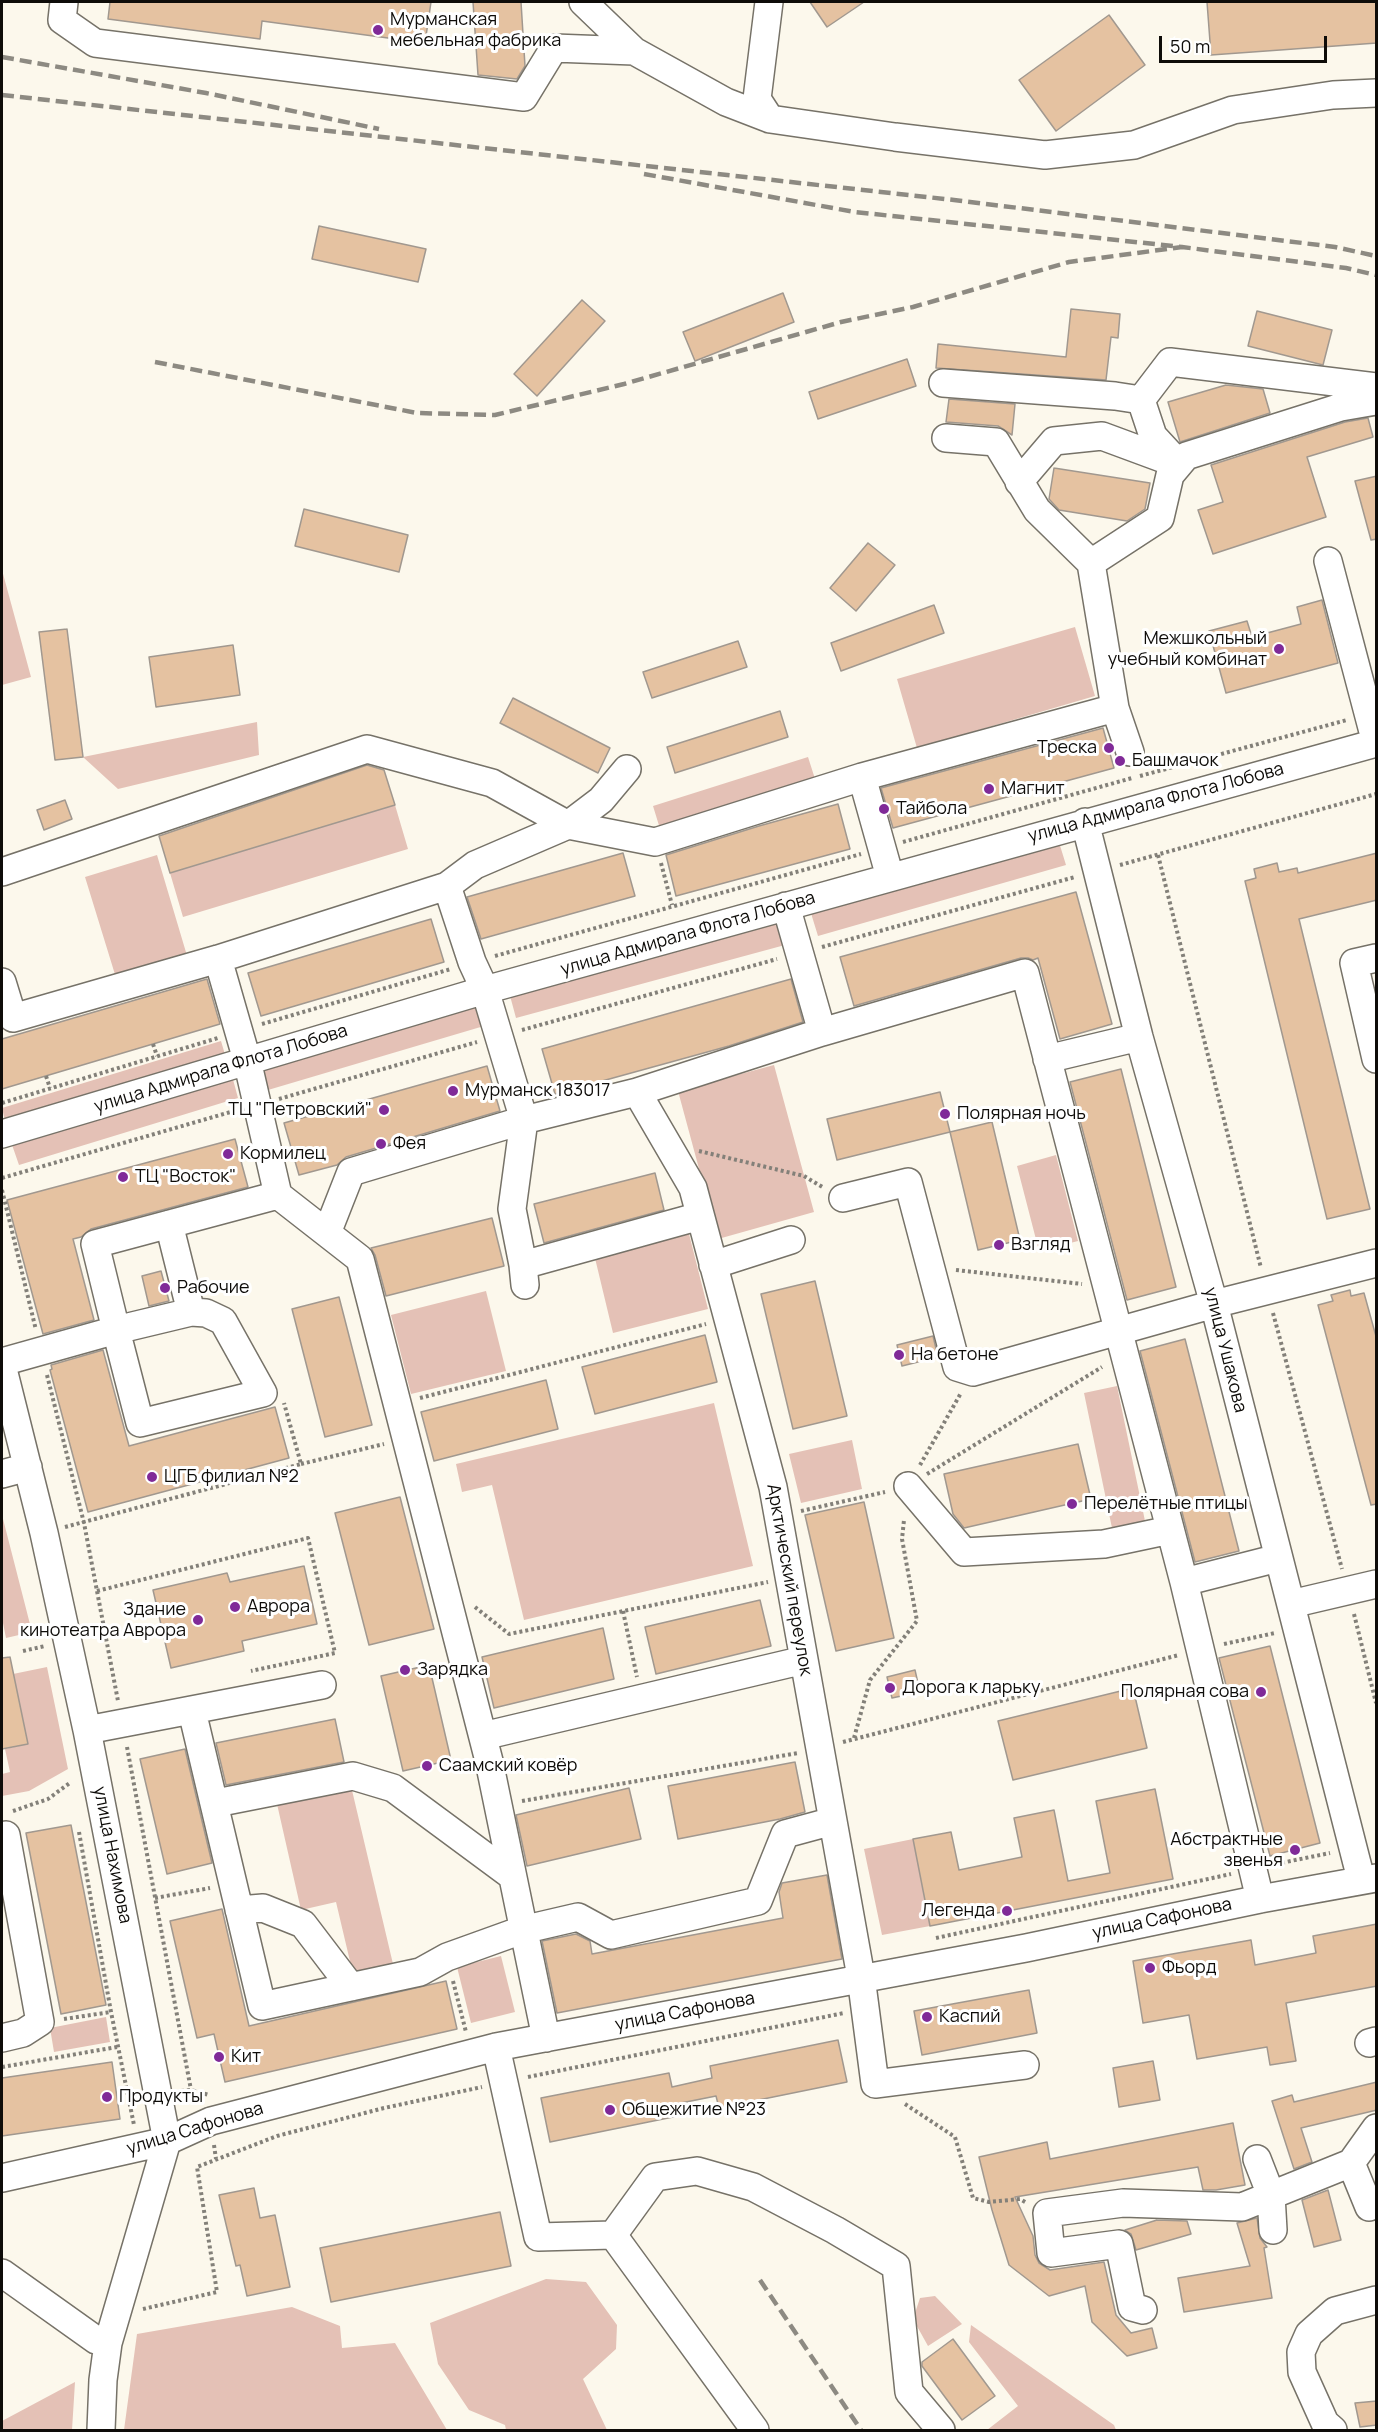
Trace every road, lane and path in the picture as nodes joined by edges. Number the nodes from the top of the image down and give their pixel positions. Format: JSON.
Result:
{"nodes":[{"id":1,"x":64,"y":2,"type":"edge"},
{"id":2,"x":583,"y":2,"type":"edge"},
{"id":3,"x":769,"y":2,"type":"edge"},
{"id":4,"x":634,"y":51,"type":"junction"},
{"id":5,"x":1377,"y":93,"type":"edge"},
{"id":6,"x":770,"y":119,"type":"junction"},
{"id":7,"x":943,"y":383,"type":"dead end"},
{"id":8,"x":1377,"y":387,"type":"edge"},
{"id":9,"x":1141,"y":400,"type":"junction"},
{"id":10,"x":1377,"y":401,"type":"edge"},
{"id":11,"x":946,"y":438,"type":"dead end"},
{"id":12,"x":1179,"y":464,"type":"junction"},
{"id":13,"x":1019,"y":482,"type":"junction"},
{"id":14,"x":1328,"y":561,"type":"dead end"},
{"id":15,"x":1091,"y":563,"type":"junction"},
{"id":16,"x":1115,"y":708,"type":"junction"},
{"id":17,"x":1369,"y":714,"type":"junction"},
{"id":18,"x":1377,"y":743,"type":"edge"},
{"id":19,"x":1134,"y":764,"type":"junction"},
{"id":20,"x":627,"y":769,"type":"dead end"},
{"id":21,"x":862,"y":777,"type":"junction"},
{"id":22,"x":1145,"y":806,"type":"junction"},
{"id":23,"x":1086,"y":822,"type":"junction"},
{"id":24,"x":568,"y":825,"type":"junction"},
{"id":25,"x":655,"y":842,"type":"junction"},
{"id":26,"x":882,"y":848,"type":"junction"},
{"id":27,"x":1158,"y":855,"type":"dead end"},
{"id":28,"x":2,"y":872,"type":"edge"},
{"id":29,"x":890,"y":877,"type":"junction"},
{"id":30,"x":447,"y":886,"type":"junction"},
{"id":31,"x":672,"y":906,"type":"junction"},
{"id":32,"x":786,"y":906,"type":"junction"},
{"id":33,"x":799,"y":953,"type":"junction"},
{"id":34,"x":1377,"y":958,"type":"edge"},
{"id":35,"x":218,"y":959,"type":"junction"},
{"id":36,"x":472,"y":962,"type":"junction"},
{"id":37,"x":2,"y":982,"type":"edge"},
{"id":38,"x":485,"y":990,"type":"junction"},
{"id":39,"x":238,"y":1031,"type":"junction"},
{"id":40,"x":822,"y":1032,"type":"junction"},
{"id":41,"x":499,"y":1036,"type":"junction"},
{"id":42,"x":1139,"y":1037,"type":"junction"},
{"id":43,"x":153,"y":1044,"type":"dead end"},
{"id":44,"x":157,"y":1056,"type":"junction"},
{"id":45,"x":1047,"y":1059,"type":"junction"},
{"id":46,"x":1377,"y":1059,"type":"edge"},
{"id":47,"x":247,"y":1060,"type":"junction"},
{"id":48,"x":46,"y":1076,"type":"dead end"},
{"id":49,"x":50,"y":1088,"type":"junction"},
{"id":50,"x":637,"y":1092,"type":"junction"},
{"id":51,"x":2,"y":1103,"type":"edge"},
{"id":52,"x":257,"y":1105,"type":"junction"},
{"id":53,"x":524,"y":1120,"type":"junction"},
{"id":54,"x":2,"y":1134,"type":"edge"},
{"id":55,"x":664,"y":1138,"type":"junction"},
{"id":56,"x":2,"y":1178,"type":"edge"},
{"id":57,"x":278,"y":1194,"type":"junction"},
{"id":58,"x":843,"y":1198,"type":"joint"},
{"id":59,"x":700,"y":1216,"type":"junction"},
{"id":60,"x":169,"y":1224,"type":"junction"},
{"id":61,"x":327,"y":1233,"type":"junction"},
{"id":62,"x":791,"y":1240,"type":"dead end"},
{"id":63,"x":1377,"y":1263,"type":"edge"},
{"id":64,"x":713,"y":1264,"type":"junction"},
{"id":65,"x":931,"y":1267,"type":"junction"},
{"id":66,"x":1107,"y":1287,"type":"junction"},
{"id":67,"x":1267,"y":1291,"type":"junction"},
{"id":68,"x":1214,"y":1304,"type":"junction"},
{"id":69,"x":191,"y":1312,"type":"junction"},
{"id":70,"x":728,"y":1318,"type":"junction"},
{"id":71,"x":116,"y":1330,"type":"junction"},
{"id":72,"x":1121,"y":1342,"type":"junction"},
{"id":73,"x":2,"y":1364,"type":"edge"},
{"id":74,"x":973,"y":1372,"type":"junction"},
{"id":75,"x":263,"y":1393,"type":"junction"},
{"id":76,"x":397,"y":1404,"type":"junction"},
{"id":77,"x":406,"y":1438,"type":"junction"},
{"id":78,"x":301,"y":1464,"type":"junction"},
{"id":79,"x":28,"y":1467,"type":"junction"},
{"id":80,"x":2,"y":1474,"type":"edge"},
{"id":81,"x":908,"y":1486,"type":"junction"},
{"id":82,"x":778,"y":1516,"type":"junction"},
{"id":83,"x":84,"y":1523,"type":"junction"},
{"id":84,"x":1170,"y":1530,"type":"junction"},
{"id":85,"x":44,"y":1533,"type":"junction"},
{"id":86,"x":1278,"y":1558,"type":"junction"},
{"id":87,"x":789,"y":1578,"type":"junction"},
{"id":88,"x":443,"y":1580,"type":"junction"},
{"id":89,"x":1184,"y":1582,"type":"junction"},
{"id":90,"x":1377,"y":1584,"type":"edge"},
{"id":91,"x":97,"y":1591,"type":"junction"},
{"id":92,"x":1348,"y":1591,"type":"junction"},
{"id":93,"x":623,"y":1611,"type":"junction"},
{"id":94,"x":1294,"y":1616,"type":"junction"},
{"id":95,"x":1200,"y":1650,"type":"junction"},
{"id":96,"x":804,"y":1660,"type":"junction"},
{"id":97,"x":243,"y":1673,"type":"dead end"},
{"id":98,"x":322,"y":1685,"type":"dead end"},
{"id":99,"x":129,"y":1697,"type":"dead end"},
{"id":100,"x":641,"y":1698,"type":"junction"},
{"id":101,"x":1377,"y":1703,"type":"edge"},
{"id":102,"x":192,"y":1711,"type":"junction"},
{"id":103,"x":120,"y":1712,"type":"junction"},
{"id":104,"x":87,"y":1730,"type":"junction"},
{"id":105,"x":483,"y":1736,"type":"junction"},
{"id":106,"x":854,"y":1738,"type":"junction"},
{"id":107,"x":818,"y":1750,"type":"junction"},
{"id":108,"x":80,"y":1777,"type":"dead end"},
{"id":109,"x":71,"y":1782,"type":"junction"},
{"id":110,"x":73,"y":1793,"type":"dead end"},
{"id":111,"x":216,"y":1803,"type":"junction"},
{"id":112,"x":498,"y":1805,"type":"junction"},
{"id":113,"x":833,"y":1821,"type":"junction"},
{"id":114,"x":79,"y":1828,"type":"dead end"},
{"id":115,"x":6,"y":1835,"type":"joint"},
{"id":116,"x":1353,"y":1848,"type":"junction"},
{"id":117,"x":1254,"y":1869,"type":"junction"},
{"id":118,"x":512,"y":1876,"type":"junction"},
{"id":119,"x":1369,"y":1878,"type":"edge"},
{"id":120,"x":233,"y":1883,"type":"junction"},
{"id":121,"x":155,"y":1898,"type":"junction"},
{"id":122,"x":1260,"y":1899,"type":"junction"},
{"id":123,"x":239,"y":1910,"type":"junction"},
{"id":124,"x":522,"y":1930,"type":"junction"},
{"id":125,"x":932,"y":1938,"type":"dead end"},
{"id":126,"x":447,"y":1957,"type":"junction"},
{"id":127,"x":861,"y":1977,"type":"junction"},
{"id":128,"x":351,"y":1987,"type":"junction"},
{"id":129,"x":865,"y":2008,"type":"junction"},
{"id":130,"x":111,"y":2012,"type":"junction"},
{"id":131,"x":40,"y":2022,"type":"junction"},
{"id":132,"x":466,"y":2036,"type":"dead end"},
{"id":133,"x":2,"y":2038,"type":"edge"},
{"id":134,"x":546,"y":2038,"type":"junction"},
{"id":135,"x":117,"y":2047,"type":"junction"},
{"id":136,"x":495,"y":2048,"type":"junction"},
{"id":137,"x":1025,"y":2065,"type":"dead end"},
{"id":138,"x":2,"y":2067,"type":"edge"},
{"id":139,"x":503,"y":2082,"type":"junction"},
{"id":140,"x":875,"y":2084,"type":"junction"},
{"id":141,"x":191,"y":2090,"type":"dead end"},
{"id":142,"x":1377,"y":2128,"type":"edge"},
{"id":143,"x":167,"y":2141,"type":"junction"},
{"id":144,"x":139,"y":2148,"type":"junction"},
{"id":145,"x":1257,"y":2159,"type":"dead end"},
{"id":146,"x":1351,"y":2163,"type":"junction"},
{"id":147,"x":2,"y":2178,"type":"edge"},
{"id":148,"x":1271,"y":2195,"type":"junction"},
{"id":149,"x":1123,"y":2203,"type":"junction"},
{"id":150,"x":1369,"y":2208,"type":"dead end"},
{"id":151,"x":1047,"y":2213,"type":"junction"},
{"id":152,"x":1273,"y":2230,"type":"dead end"},
{"id":153,"x":613,"y":2235,"type":"junction"},
{"id":154,"x":1119,"y":2244,"type":"junction"},
{"id":155,"x":2,"y":2273,"type":"edge"},
{"id":156,"x":1377,"y":2300,"type":"edge"},
{"id":157,"x":139,"y":2310,"type":"dead end"},
{"id":158,"x":1143,"y":2310,"type":"dead end"},
{"id":159,"x":108,"y":2343,"type":"junction"},
{"id":160,"x":100,"y":2430,"type":"edge"},
{"id":161,"x":755,"y":2430,"type":"edge"},
{"id":162,"x":941,"y":2430,"type":"edge"},
{"id":163,"x":1334,"y":2430,"type":"edge"}],
"edges":[{"from":1,"to":4,"type":"street"},
{"from":2,"to":4,"type":"street"},
{"from":3,"to":6,"type":"street"},
{"from":4,"to":6,"type":"street"},
{"from":5,"to":6,"type":"street"},
{"from":7,"to":9,"type":"street"},
{"from":8,"to":9,"type":"street"},
{"from":9,"to":12,"type":"street"},
{"from":10,"to":12,"type":"street"},
{"from":11,"to":13,"type":"street"},
{"from":12,"to":13,"type":"street"},
{"from":12,"to":15,"type":"street"},
{"from":13,"to":15,"type":"street"},
{"from":14,"to":17,"type":"street"},
{"from":15,"to":16,"type":"street"},
{"from":16,"to":19,"type":"street"},
{"from":16,"to":21,"type":"street"},
{"from":17,"to":18,"type":"street"},
{"from":17,"to":19,"type":"path"},
{"from":18,"to":22,"type":"street","name":"улица Адмирала Флота Лобова"},
{"from":19,"to":22,"type":"path"},
{"from":19,"to":26,"type":"path"},
{"from":20,"to":24,"type":"street"},
{"from":21,"to":25,"type":"street"},
{"from":21,"to":26,"type":"street"},
{"from":22,"to":23,"type":"street","name":"улица Адмирала Флота Лобова"},
{"from":23,"to":29,"type":"street","name":"улица Адмирала Флота Лобова"},
{"from":23,"to":42,"type":"street","name":"улица Ушакова"},
{"from":24,"to":25,"type":"street"},
{"from":24,"to":28,"type":"street"},
{"from":24,"to":30,"type":"street"},
{"from":25,"to":31,"type":"path","name":"улица Адмирала Флота Лобова"},
{"from":26,"to":29,"type":"street"},
{"from":26,"to":31,"type":"path"},
{"from":27,"to":67,"type":"path"},
{"from":29,"to":32,"type":"street","name":"улица Адмирала Флота Лобова"},
{"from":30,"to":35,"type":"street"},
{"from":30,"to":36,"type":"street"},
{"from":31,"to":36,"type":"path"},
{"from":32,"to":33,"type":"street"},
{"from":32,"to":38,"type":"street","name":"улица Адмирала Флота Лобова"},
{"from":33,"to":40,"type":"street"},
{"from":33,"to":41,"type":"path"},
{"from":34,"to":46,"type":"street"},
{"from":35,"to":37,"type":"street"},
{"from":35,"to":39,"type":"street"},
{"from":36,"to":38,"type":"street"},
{"from":36,"to":39,"type":"path"},
{"from":38,"to":41,"type":"street"},
{"from":38,"to":47,"type":"street","name":"улица Адмирала Флота Лобова"},
{"from":39,"to":44,"type":"path"},
{"from":39,"to":47,"type":"street"},
{"from":40,"to":45,"type":"street"},
{"from":40,"to":50,"type":"street"},
{"from":41,"to":52,"type":"path"},
{"from":41,"to":53,"type":"street"},
{"from":42,"to":45,"type":"street"},
{"from":42,"to":68,"type":"street","name":"улица Ушакова"},
{"from":43,"to":44,"type":"path"},
{"from":44,"to":49,"type":"path"},
{"from":45,"to":66,"type":"street"},
{"from":47,"to":52,"type":"street"},
{"from":47,"to":54,"type":"street","name":"улица Адмирала Флота Лобова"},
{"from":48,"to":49,"type":"path"},
{"from":49,"to":51,"type":"path"},
{"from":50,"to":53,"type":"street"},
{"from":50,"to":55,"type":"street","name":"Арктический переулок"},
{"from":52,"to":56,"type":"path"},
{"from":52,"to":57,"type":"street"},
{"from":53,"to":59,"type":"street"},
{"from":53,"to":61,"type":"street"},
{"from":55,"to":58,"type":"path"},
{"from":55,"to":59,"type":"street","name":"Арктический переулок"},
{"from":57,"to":60,"type":"street"},
{"from":57,"to":61,"type":"street"},
{"from":58,"to":65,"type":"street"},
{"from":59,"to":64,"type":"street","name":"Арктический переулок"},
{"from":60,"to":69,"type":"street"},
{"from":60,"to":71,"type":"street"},
{"from":61,"to":76,"type":"street"},
{"from":62,"to":64,"type":"street"},
{"from":63,"to":67,"type":"street"},
{"from":64,"to":70,"type":"street","name":"Арктический переулок"},
{"from":65,"to":66,"type":"path"},
{"from":65,"to":74,"type":"street"},
{"from":66,"to":72,"type":"street"},
{"from":67,"to":68,"type":"street"},
{"from":67,"to":92,"type":"path"},
{"from":68,"to":72,"type":"street"},
{"from":68,"to":86,"type":"street","name":"улица Ушакова"},
{"from":69,"to":71,"type":"street"},
{"from":69,"to":75,"type":"street"},
{"from":70,"to":76,"type":"path"},
{"from":70,"to":82,"type":"street","name":"Арктический переулок"},
{"from":71,"to":73,"type":"street"},
{"from":71,"to":75,"type":"street"},
{"from":72,"to":74,"type":"street"},
{"from":72,"to":81,"type":"path"},
{"from":72,"to":84,"type":"street"},
{"from":73,"to":79,"type":"street","name":"улица Нахимова"},
{"from":74,"to":81,"type":"path"},
{"from":75,"to":78,"type":"path"},
{"from":76,"to":77,"type":"street"},
{"from":77,"to":78,"type":"path"},
{"from":77,"to":88,"type":"street"},
{"from":78,"to":83,"type":"path"},
{"from":79,"to":80,"type":"street"},
{"from":79,"to":85,"type":"street","name":"улица Нахимова"},
{"from":81,"to":82,"type":"path"},
{"from":81,"to":84,"type":"street"},
{"from":81,"to":106,"type":"path"},
{"from":82,"to":87,"type":"street","name":"Арктический переулок"},
{"from":83,"to":85,"type":"path"},
{"from":83,"to":91,"type":"path"},
{"from":84,"to":89,"type":"street"},
{"from":85,"to":104,"type":"street","name":"улица Нахимова"},
{"from":86,"to":89,"type":"street"},
{"from":86,"to":94,"type":"street","name":"улица Ушакова"},
{"from":87,"to":93,"type":"path"},
{"from":87,"to":96,"type":"street","name":"Арктический переулок"},
{"from":88,"to":93,"type":"path"},
{"from":88,"to":105,"type":"street"},
{"from":89,"to":95,"type":"street"},
{"from":90,"to":92,"type":"street"},
{"from":91,"to":97,"type":"path"},
{"from":91,"to":103,"type":"path"},
{"from":92,"to":94,"type":"street"},
{"from":92,"to":101,"type":"path"},
{"from":93,"to":100,"type":"path"},
{"from":94,"to":95,"type":"path"},
{"from":94,"to":116,"type":"street","name":"улица Ушакова"},
{"from":95,"to":106,"type":"path"},
{"from":95,"to":117,"type":"street"},
{"from":96,"to":100,"type":"street"},
{"from":96,"to":107,"type":"street","name":"Арктический переулок"},
{"from":98,"to":102,"type":"street"},
{"from":99,"to":103,"type":"path"},
{"from":100,"to":105,"type":"street"},
{"from":102,"to":103,"type":"street"},
{"from":102,"to":111,"type":"street"},
{"from":103,"to":104,"type":"street"},
{"from":103,"to":121,"type":"path"},
{"from":104,"to":143,"type":"street","name":"улица Нахимова"},
{"from":105,"to":112,"type":"street"},
{"from":106,"to":107,"type":"path"},
{"from":107,"to":112,"type":"path"},
{"from":107,"to":113,"type":"street","name":"Арктический переулок"},
{"from":108,"to":109,"type":"path"},
{"from":109,"to":110,"type":"path"},
{"from":109,"to":115,"type":"path"},
{"from":111,"to":118,"type":"street"},
{"from":111,"to":120,"type":"street"},
{"from":112,"to":118,"type":"street"},
{"from":113,"to":124,"type":"street"},
{"from":113,"to":127,"type":"street","name":"Арктический переулок"},
{"from":114,"to":130,"type":"path"},
{"from":115,"to":131,"type":"street"},
{"from":116,"to":117,"type":"path"},
{"from":116,"to":119,"type":"street","name":"улица Ушакова"},
{"from":117,"to":122,"type":"street"},
{"from":117,"to":125,"type":"path"},
{"from":118,"to":124,"type":"street"},
{"from":119,"to":122,"type":"street","name":"улица Сафонова"},
{"from":120,"to":121,"type":"path"},
{"from":120,"to":123,"type":"street"},
{"from":121,"to":141,"type":"path"},
{"from":122,"to":127,"type":"street","name":"улица Сафонова"},
{"from":123,"to":128,"type":"street"},
{"from":123,"to":128,"type":"street"},
{"from":124,"to":126,"type":"street"},
{"from":124,"to":134,"type":"street"},
{"from":126,"to":128,"type":"street"},
{"from":126,"to":132,"type":"path"},
{"from":127,"to":129,"type":"street","name":"Арктический переулок"},
{"from":127,"to":134,"type":"street","name":"улица Сафонова"},
{"from":129,"to":139,"type":"path"},
{"from":129,"to":140,"type":"street","name":"Арктический переулок"},
{"from":130,"to":131,"type":"path"},
{"from":130,"to":135,"type":"path"},
{"from":131,"to":133,"type":"street"},
{"from":134,"to":136,"type":"street","name":"улица Сафонова"},
{"from":135,"to":138,"type":"path"},
{"from":135,"to":144,"type":"path"},
{"from":136,"to":139,"type":"street"},
{"from":136,"to":143,"type":"street","name":"улица Сафонова"},
{"from":137,"to":140,"type":"street"},
{"from":139,"to":153,"type":"street"},
{"from":139,"to":157,"type":"path"},
{"from":140,"to":151,"type":"path"},
{"from":142,"to":146,"type":"street"},
{"from":143,"to":144,"type":"street","name":"улица Сафонова"},
{"from":143,"to":159,"type":"street","name":"улица Нахимова"},
{"from":144,"to":147,"type":"street","name":"улица Сафонова"},
{"from":145,"to":148,"type":"street"},
{"from":146,"to":148,"type":"street"},
{"from":146,"to":150,"type":"street"},
{"from":148,"to":149,"type":"street"},
{"from":148,"to":152,"type":"street"},
{"from":149,"to":151,"type":"street"},
{"from":149,"to":154,"type":"street"},
{"from":151,"to":154,"type":"street"},
{"from":153,"to":161,"type":"street"},
{"from":153,"to":162,"type":"street"},
{"from":154,"to":158,"type":"street"},
{"from":155,"to":159,"type":"street"},
{"from":156,"to":163,"type":"street"},
{"from":159,"to":160,"type":"street","name":"улица Нахимова"}]}
